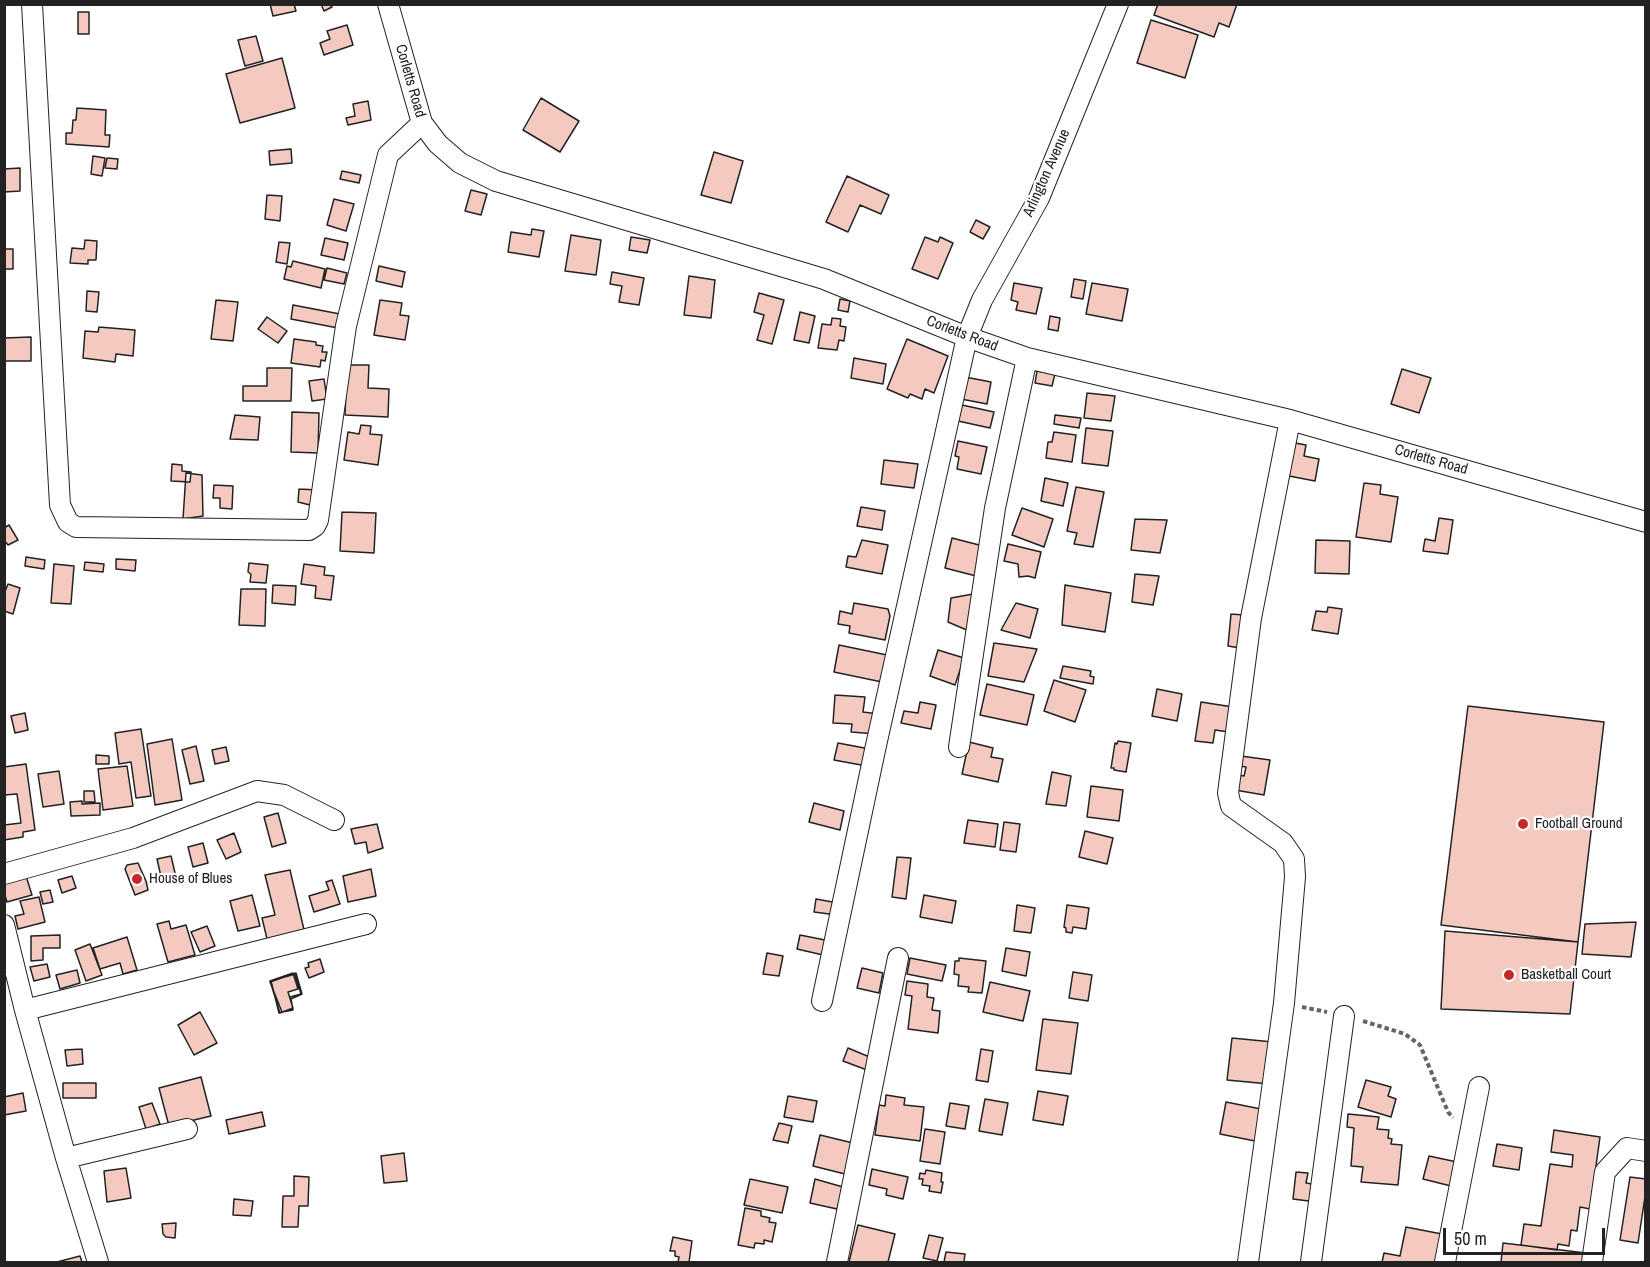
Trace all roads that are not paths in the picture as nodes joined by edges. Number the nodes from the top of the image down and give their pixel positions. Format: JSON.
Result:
{"nodes":[{"id":1,"x":32,"y":4,"type":"edge"},
{"id":2,"x":388,"y":4,"type":"edge"},
{"id":3,"x":1118,"y":4,"type":"edge"},
{"id":4,"x":422,"y":123,"type":"junction"},
{"id":5,"x":967,"y":337,"type":"junction"},
{"id":6,"x":1027,"y":358,"type":"junction"},
{"id":7,"x":1290,"y":420,"type":"junction"},
{"id":8,"x":1646,"y":522,"type":"edge"},
{"id":9,"x":959,"y":747,"type":"dead end"},
{"id":10,"x":334,"y":820,"type":"dead end"},
{"id":11,"x":4,"y":874,"type":"edge"},
{"id":12,"x":366,"y":924,"type":"dead end"},
{"id":13,"x":4,"y":925,"type":"edge"},
{"id":14,"x":898,"y":958,"type":"dead end"},
{"id":15,"x":822,"y":1001,"type":"dead end"},
{"id":16,"x":25,"y":1010,"type":"junction"},
{"id":17,"x":1344,"y":1016,"type":"road end"},
{"id":18,"x":1479,"y":1087,"type":"dead end"},
{"id":19,"x":187,"y":1129,"type":"dead end"},
{"id":20,"x":1646,"y":1151,"type":"edge"},
{"id":21,"x":66,"y":1158,"type":"junction"},
{"id":22,"x":98,"y":1263,"type":"edge"},
{"id":23,"x":837,"y":1263,"type":"edge"},
{"id":24,"x":1248,"y":1263,"type":"edge"},
{"id":25,"x":1311,"y":1263,"type":"edge"},
{"id":26,"x":1445,"y":1263,"type":"edge"},
{"id":27,"x":1592,"y":1263,"type":"edge"}],
"edges":[{"from":1,"to":4,"type":"street"},
{"from":2,"to":4,"type":"street","name":"Corletts Road"},
{"from":3,"to":5,"type":"street","name":"Arlington Avenue"},
{"from":4,"to":5,"type":"street","name":"Corletts Road"},
{"from":5,"to":6,"type":"street","name":"Corletts Road"},
{"from":5,"to":15,"type":"street","name":"Arlington Avenue"},
{"from":6,"to":7,"type":"street","name":"Corletts Road"},
{"from":6,"to":9,"type":"street"},
{"from":7,"to":8,"type":"street","name":"Corletts Road"},
{"from":7,"to":24,"type":"street"},
{"from":10,"to":11,"type":"street"},
{"from":12,"to":16,"type":"street"},
{"from":13,"to":16,"type":"street"},
{"from":14,"to":23,"type":"street"},
{"from":16,"to":21,"type":"street"},
{"from":17,"to":25,"type":"street"},
{"from":18,"to":26,"type":"street"},
{"from":19,"to":21,"type":"street"},
{"from":20,"to":27,"type":"street"},
{"from":21,"to":22,"type":"street"}]}
